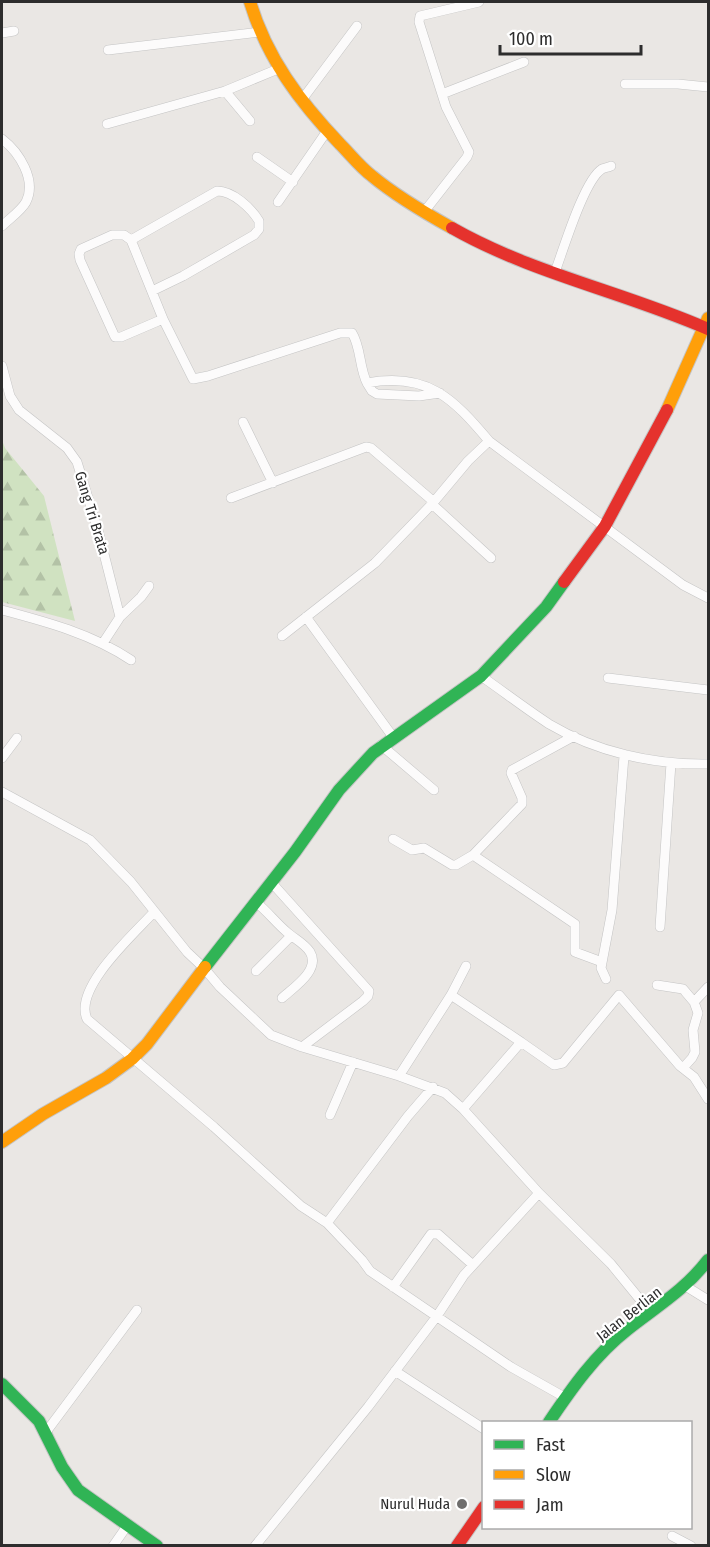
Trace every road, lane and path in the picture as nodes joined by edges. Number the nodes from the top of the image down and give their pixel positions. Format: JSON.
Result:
{"nodes":[{"id":1,"x":250,"y":2,"type":"edge"},
{"id":2,"x":479,"y":2,"type":"edge"},
{"id":3,"x":357,"y":26,"type":"dead end"},
{"id":4,"x":14,"y":31,"type":"dead end"},
{"id":5,"x":260,"y":32,"type":"junction"},
{"id":6,"x":2,"y":33,"type":"edge"},
{"id":7,"x":108,"y":50,"type":"dead end"},
{"id":8,"x":524,"y":62,"type":"dead end"},
{"id":9,"x":278,"y":69,"type":"junction"},
{"id":10,"x":625,"y":84,"type":"dead end"},
{"id":11,"x":708,"y":87,"type":"edge"},
{"id":12,"x":225,"y":91,"type":"junction"},
{"id":13,"x":442,"y":94,"type":"junction"},
{"id":14,"x":301,"y":101,"type":"junction"},
{"id":15,"x":250,"y":121,"type":"dead end"},
{"id":16,"x":107,"y":124,"type":"dead end"},
{"id":17,"x":327,"y":131,"type":"junction"},
{"id":18,"x":2,"y":139,"type":"edge"},
{"id":19,"x":256,"y":157,"type":"dead end"},
{"id":20,"x":611,"y":166,"type":"dead end"},
{"id":21,"x":293,"y":182,"type":"junction"},
{"id":22,"x":278,"y":202,"type":"dead end"},
{"id":23,"x":424,"y":212,"type":"junction"},
{"id":24,"x":2,"y":226,"type":"edge"},
{"id":25,"x":131,"y":240,"type":"junction"},
{"id":26,"x":555,"y":272,"type":"junction"},
{"id":27,"x":152,"y":291,"type":"junction"},
{"id":28,"x":163,"y":319,"type":"junction"},
{"id":29,"x":707,"y":325,"type":"edge"},
{"id":30,"x":2,"y":366,"type":"edge"},
{"id":31,"x":367,"y":383,"type":"junction"},
{"id":32,"x":440,"y":393,"type":"junction"},
{"id":33,"x":243,"y":422,"type":"dead end"},
{"id":34,"x":489,"y":441,"type":"junction"},
{"id":35,"x":273,"y":483,"type":"junction"},
{"id":36,"x":231,"y":498,"type":"dead end"},
{"id":37,"x":433,"y":503,"type":"junction"},
{"id":38,"x":605,"y":526,"type":"junction"},
{"id":39,"x":491,"y":558,"type":"dead end"},
{"id":40,"x":149,"y":586,"type":"dead end"},
{"id":41,"x":708,"y":598,"type":"edge"},
{"id":42,"x":2,"y":610,"type":"edge"},
{"id":43,"x":120,"y":617,"type":"junction"},
{"id":44,"x":306,"y":617,"type":"junction"},
{"id":45,"x":282,"y":636,"type":"dead end"},
{"id":46,"x":103,"y":643,"type":"junction"},
{"id":47,"x":131,"y":660,"type":"dead end"},
{"id":48,"x":481,"y":676,"type":"junction"},
{"id":49,"x":608,"y":678,"type":"dead end"},
{"id":50,"x":708,"y":690,"type":"edge"},
{"id":51,"x":574,"y":736,"type":"junction"},
{"id":52,"x":393,"y":737,"type":"junction"},
{"id":53,"x":17,"y":738,"type":"dead end"},
{"id":54,"x":381,"y":745,"type":"junction"},
{"id":55,"x":624,"y":756,"type":"junction"},
{"id":56,"x":2,"y":758,"type":"edge"},
{"id":57,"x":670,"y":763,"type":"junction"},
{"id":58,"x":708,"y":764,"type":"edge"},
{"id":59,"x":434,"y":790,"type":"dead end"},
{"id":60,"x":2,"y":792,"type":"edge"},
{"id":61,"x":393,"y":839,"type":"dead end"},
{"id":62,"x":473,"y":855,"type":"junction"},
{"id":63,"x":272,"y":883,"type":"junction"},
{"id":64,"x":256,"y":903,"type":"junction"},
{"id":65,"x":154,"y":912,"type":"junction"},
{"id":66,"x":660,"y":927,"type":"dead end"},
{"id":67,"x":291,"y":936,"type":"junction"},
{"id":68,"x":602,"y":962,"type":"junction"},
{"id":69,"x":466,"y":966,"type":"dead end"},
{"id":70,"x":204,"y":968,"type":"junction"},
{"id":71,"x":256,"y":971,"type":"dead end"},
{"id":72,"x":606,"y":979,"type":"dead end"},
{"id":73,"x":657,"y":985,"type":"dead end"},
{"id":74,"x":708,"y":987,"type":"edge"},
{"id":75,"x":451,"y":995,"type":"junction"},
{"id":76,"x":282,"y":998,"type":"dead end"},
{"id":77,"x":694,"y":1002,"type":"junction"},
{"id":78,"x":521,"y":1042,"type":"junction"},
{"id":79,"x":302,"y":1047,"type":"junction"},
{"id":80,"x":132,"y":1059,"type":"junction"},
{"id":81,"x":353,"y":1062,"type":"junction"},
{"id":82,"x":683,"y":1068,"type":"junction"},
{"id":83,"x":399,"y":1076,"type":"junction"},
{"id":84,"x":433,"y":1087,"type":"junction"},
{"id":85,"x":708,"y":1099,"type":"edge"},
{"id":86,"x":463,"y":1109,"type":"junction"},
{"id":87,"x":330,"y":1115,"type":"dead end"},
{"id":88,"x":2,"y":1142,"type":"edge"},
{"id":89,"x":539,"y":1193,"type":"junction"},
{"id":90,"x":327,"y":1223,"type":"junction"},
{"id":91,"x":708,"y":1260,"type":"edge"},
{"id":92,"x":473,"y":1265,"type":"junction"},
{"id":93,"x":393,"y":1287,"type":"junction"},
{"id":94,"x":687,"y":1287,"type":"junction"},
{"id":95,"x":708,"y":1300,"type":"edge"},
{"id":96,"x":138,"y":1310,"type":"dead end"},
{"id":97,"x":651,"y":1313,"type":"junction"},
{"id":98,"x":437,"y":1316,"type":"junction"},
{"id":99,"x":395,"y":1371,"type":"junction"},
{"id":100,"x":2,"y":1384,"type":"edge"},
{"id":101,"x":566,"y":1398,"type":"junction"},
{"id":102,"x":550,"y":1421,"type":"edge"},
{"id":103,"x":482,"y":1428,"type":"edge"},
{"id":104,"x":46,"y":1432,"type":"junction"},
{"id":105,"x":482,"y":1508,"type":"edge"},
{"id":106,"x":127,"y":1526,"type":"junction"},
{"id":107,"x":672,"y":1536,"type":"dead end"},
{"id":108,"x":113,"y":1545,"type":"edge"},
{"id":109,"x":157,"y":1545,"type":"edge"},
{"id":110,"x":255,"y":1545,"type":"edge"},
{"id":111,"x":457,"y":1545,"type":"edge"},
{"id":112,"x":691,"y":1545,"type":"edge"}],
"edges":[{"from":1,"to":5,"type":"main road"},
{"from":2,"to":13,"type":"street"},
{"from":3,"to":14,"type":"street"},
{"from":4,"to":6,"type":"street"},
{"from":5,"to":7,"type":"street"},
{"from":5,"to":9,"type":"main road"},
{"from":8,"to":13,"type":"street"},
{"from":9,"to":12,"type":"street"},
{"from":9,"to":14,"type":"main road"},
{"from":10,"to":11,"type":"street"},
{"from":12,"to":15,"type":"street"},
{"from":12,"to":16,"type":"street"},
{"from":13,"to":23,"type":"street"},
{"from":14,"to":17,"type":"main road"},
{"from":17,"to":21,"type":"street"},
{"from":17,"to":23,"type":"main road"},
{"from":18,"to":24,"type":"street"},
{"from":19,"to":21,"type":"street"},
{"from":20,"to":26,"type":"street"},
{"from":21,"to":22,"type":"street"},
{"from":23,"to":26,"type":"main road"},
{"from":25,"to":27,"type":"street"},
{"from":25,"to":27,"type":"street"},
{"from":25,"to":28,"type":"street"},
{"from":26,"to":29,"type":"main road"},
{"from":27,"to":28,"type":"street"},
{"from":28,"to":31,"type":"street"},
{"from":29,"to":38,"type":"main road"},
{"from":30,"to":43,"type":"street","name":"Gang Tri Brata"},
{"from":31,"to":32,"type":"street"},
{"from":31,"to":32,"type":"street"},
{"from":32,"to":34,"type":"street"},
{"from":33,"to":35,"type":"street"},
{"from":34,"to":37,"type":"street"},
{"from":34,"to":38,"type":"street"},
{"from":35,"to":36,"type":"street"},
{"from":35,"to":37,"type":"street"},
{"from":37,"to":39,"type":"street"},
{"from":37,"to":44,"type":"street"},
{"from":38,"to":41,"type":"street"},
{"from":38,"to":48,"type":"main road"},
{"from":40,"to":43,"type":"street"},
{"from":42,"to":46,"type":"street"},
{"from":43,"to":46,"type":"street"},
{"from":44,"to":45,"type":"street"},
{"from":44,"to":52,"type":"street"},
{"from":46,"to":47,"type":"street"},
{"from":48,"to":51,"type":"street"},
{"from":48,"to":52,"type":"main road"},
{"from":49,"to":50,"type":"street"},
{"from":51,"to":55,"type":"street"},
{"from":51,"to":62,"type":"street"},
{"from":52,"to":54,"type":"main road"},
{"from":53,"to":56,"type":"street"},
{"from":54,"to":59,"type":"street"},
{"from":54,"to":63,"type":"main road"},
{"from":55,"to":57,"type":"street"},
{"from":55,"to":68,"type":"street"},
{"from":57,"to":58,"type":"street"},
{"from":57,"to":66,"type":"street"},
{"from":60,"to":65,"type":"street"},
{"from":61,"to":62,"type":"street"},
{"from":62,"to":68,"type":"street"},
{"from":63,"to":64,"type":"main road"},
{"from":63,"to":79,"type":"street"},
{"from":64,"to":67,"type":"street"},
{"from":64,"to":70,"type":"main road"},
{"from":65,"to":70,"type":"street"},
{"from":65,"to":80,"type":"street"},
{"from":67,"to":71,"type":"street"},
{"from":67,"to":76,"type":"street"},
{"from":68,"to":72,"type":"street"},
{"from":69,"to":75,"type":"street"},
{"from":70,"to":79,"type":"street"},
{"from":70,"to":80,"type":"main road"},
{"from":73,"to":77,"type":"street"},
{"from":74,"to":77,"type":"street"},
{"from":75,"to":78,"type":"street"},
{"from":75,"to":83,"type":"street"},
{"from":77,"to":82,"type":"street"},
{"from":78,"to":82,"type":"street"},
{"from":78,"to":86,"type":"street"},
{"from":79,"to":81,"type":"street"},
{"from":80,"to":88,"type":"main road"},
{"from":80,"to":90,"type":"street"},
{"from":81,"to":83,"type":"street"},
{"from":81,"to":87,"type":"street"},
{"from":82,"to":85,"type":"street"},
{"from":83,"to":84,"type":"street"},
{"from":84,"to":86,"type":"street"},
{"from":84,"to":90,"type":"street"},
{"from":86,"to":89,"type":"street"},
{"from":89,"to":92,"type":"street"},
{"from":89,"to":97,"type":"street"},
{"from":90,"to":93,"type":"street"},
{"from":91,"to":94,"type":"main road","name":"Jalan Berlian"},
{"from":92,"to":93,"type":"street"},
{"from":92,"to":98,"type":"street"},
{"from":93,"to":98,"type":"street"},
{"from":94,"to":95,"type":"street"},
{"from":94,"to":97,"type":"main road","name":"Jalan Berlian"},
{"from":96,"to":104,"type":"street"},
{"from":97,"to":101,"type":"main road","name":"Jalan Berlian"},
{"from":98,"to":99,"type":"street"},
{"from":98,"to":101,"type":"street"},
{"from":99,"to":103,"type":"street"},
{"from":99,"to":110,"type":"street"},
{"from":100,"to":104,"type":"main road"},
{"from":101,"to":102,"type":"main road","name":"Jalan Berlian"},
{"from":104,"to":106,"type":"main road"},
{"from":105,"to":111,"type":"main road"},
{"from":106,"to":108,"type":"street"},
{"from":106,"to":109,"type":"main road"},
{"from":107,"to":112,"type":"street"}]}
